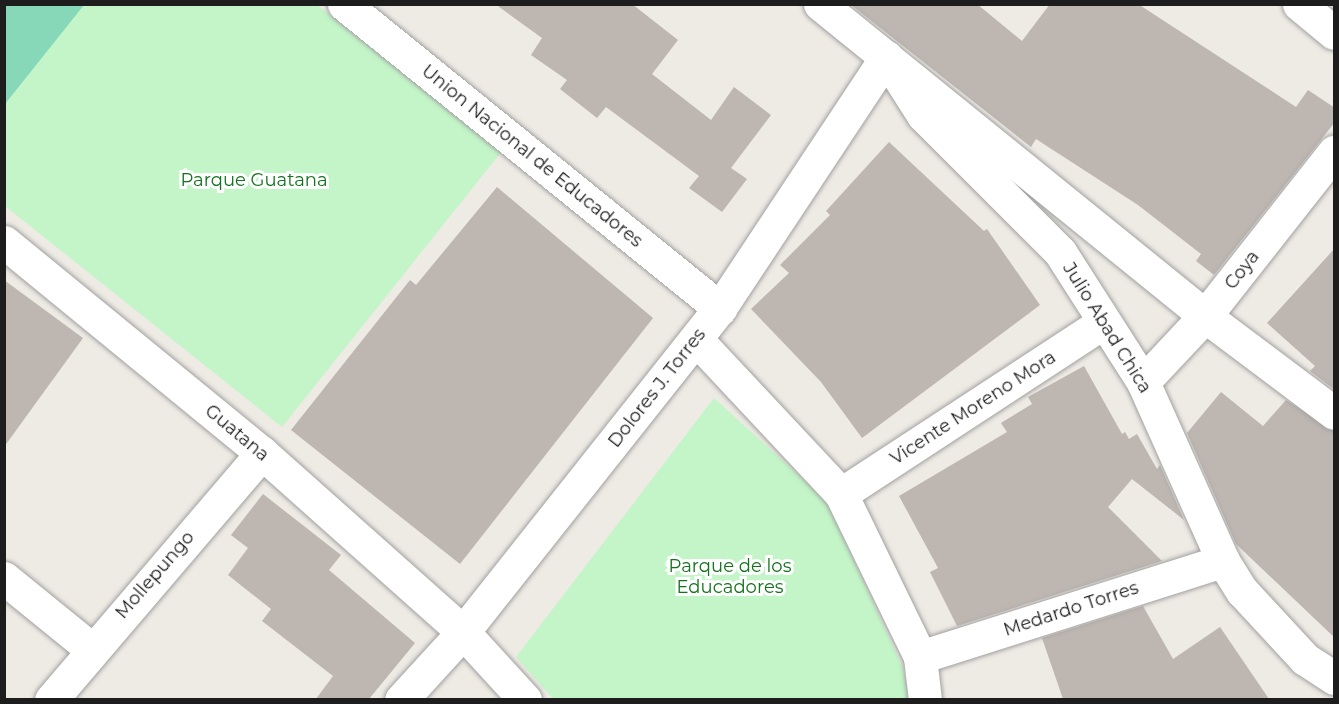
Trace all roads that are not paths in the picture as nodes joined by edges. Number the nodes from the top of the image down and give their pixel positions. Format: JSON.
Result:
{"nodes":[{"id":1,"x":344,"y":4,"type":"edge"},
{"id":2,"x":820,"y":4,"type":"edge"},
{"id":3,"x":1299,"y":4,"type":"edge"},
{"id":4,"x":1335,"y":33,"type":"edge"},
{"id":5,"x":886,"y":57,"type":"junction"},
{"id":6,"x":1335,"y":152,"type":"edge"},
{"id":7,"x":4,"y":242,"type":"edge"},
{"id":8,"x":720,"y":308,"type":"junction"},
{"id":9,"x":1205,"y":316,"type":"junction"},
{"id":10,"x":1104,"y":322,"type":"junction"},
{"id":11,"x":696,"y":339,"type":"junction"},
{"id":12,"x":1143,"y":382,"type":"junction"},
{"id":13,"x":1335,"y":413,"type":"edge"},
{"id":14,"x":262,"y":453,"type":"junction"},
{"id":15,"x":841,"y":494,"type":"junction"},
{"id":16,"x":1223,"y":561,"type":"junction"},
{"id":17,"x":4,"y":578,"type":"edge"},
{"id":18,"x":463,"y":632,"type":"junction"},
{"id":19,"x":90,"y":648,"type":"junction"},
{"id":20,"x":920,"y":657,"type":"junction"},
{"id":21,"x":1335,"y":678,"type":"edge"},
{"id":22,"x":1335,"y":686,"type":"edge"},
{"id":23,"x":51,"y":699,"type":"edge"},
{"id":24,"x":401,"y":699,"type":"edge"},
{"id":25,"x":525,"y":699,"type":"edge"},
{"id":26,"x":926,"y":699,"type":"edge"},
{"id":27,"x":1324,"y":699,"type":"edge"}],
"edges":[{"from":1,"to":8,"type":"street","name":"Union Nacional de Educadores"},
{"from":2,"to":5,"type":"street","name":"Julio Abad Chica"},
{"from":3,"to":4,"type":"street"},
{"from":5,"to":8,"type":"street","name":"Dolores J. Torres"},
{"from":5,"to":9,"type":"street","name":"Julio Abad Chica"},
{"from":5,"to":10,"type":"street","name":"Julio Abad Chica"},
{"from":6,"to":9,"type":"street","name":"Coya"},
{"from":7,"to":14,"type":"street","name":"Guatana"},
{"from":8,"to":11,"type":"street","name":"Dolores J. Torres"},
{"from":9,"to":12,"type":"street","name":"Coya"},
{"from":9,"to":13,"type":"street","name":"Julio Abad Chica"},
{"from":10,"to":12,"type":"street","name":"Julio Abad Chica"},
{"from":10,"to":15,"type":"street","name":"Vicente Moreno Mora"},
{"from":11,"to":15,"type":"street"},
{"from":11,"to":18,"type":"street","name":"Dolores J. Torres"},
{"from":12,"to":16,"type":"street","name":"Julio Abad Chica"},
{"from":14,"to":18,"type":"street","name":"Guatana"},
{"from":14,"to":19,"type":"street","name":"Mollepungo"},
{"from":15,"to":20,"type":"street"},
{"from":16,"to":20,"type":"street","name":"Medardo Torres"},
{"from":16,"to":21,"type":"street","name":"Julio Abad Chica"},
{"from":17,"to":19,"type":"street"},
{"from":18,"to":24,"type":"street","name":"Dolores J. Torres"},
{"from":18,"to":25,"type":"street","name":"Guatana"},
{"from":19,"to":23,"type":"street","name":"Mollepungo"},
{"from":20,"to":26,"type":"street"},
{"from":22,"to":27,"type":"street"}]}
